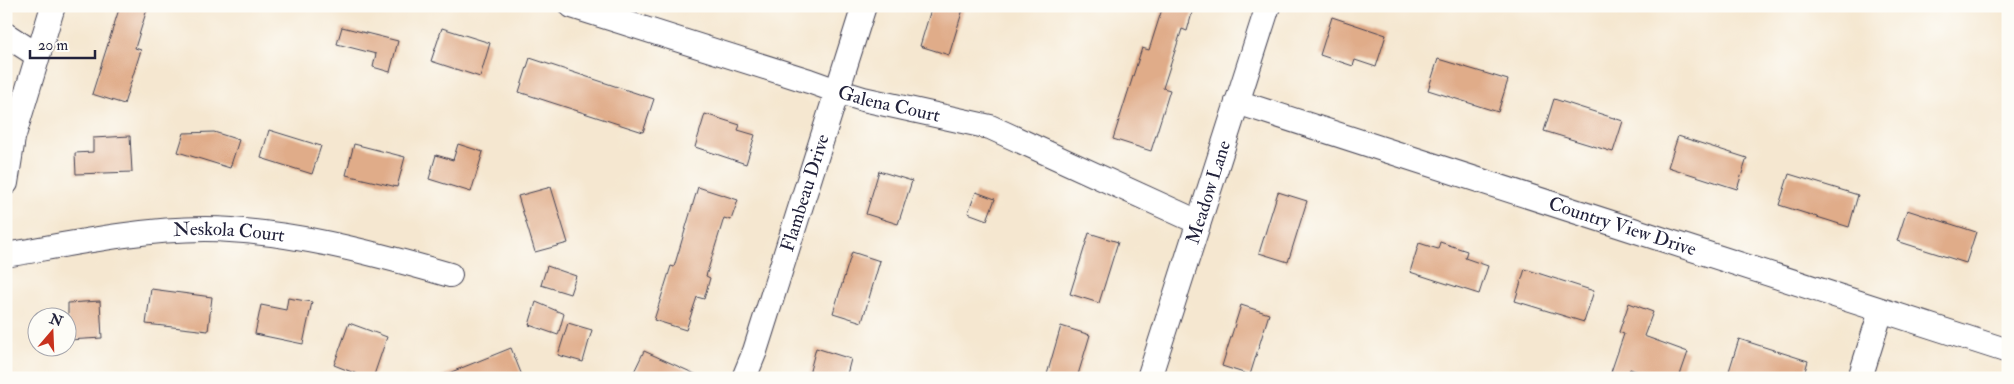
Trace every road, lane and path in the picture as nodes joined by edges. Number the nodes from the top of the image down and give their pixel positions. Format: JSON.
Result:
{"nodes":[{"id":1,"x":53,"y":6,"type":"edge"},
{"id":2,"x":572,"y":6,"type":"edge"},
{"id":3,"x":864,"y":6,"type":"edge"},
{"id":4,"x":1268,"y":6,"type":"edge"},
{"id":5,"x":6,"y":35,"type":"edge"},
{"id":6,"x":37,"y":55,"type":"junction"},
{"id":7,"x":837,"y":91,"type":"junction"},
{"id":8,"x":1237,"y":102,"type":"junction"},
{"id":9,"x":6,"y":183,"type":"edge"},
{"id":10,"x":1198,"y":222,"type":"junction"},
{"id":11,"x":6,"y":255,"type":"edge"},
{"id":12,"x":450,"y":275,"type":"dead end"},
{"id":13,"x":1881,"y":311,"type":"junction"},
{"id":14,"x":2008,"y":351,"type":"edge"},
{"id":15,"x":744,"y":378,"type":"edge"},
{"id":16,"x":1149,"y":378,"type":"edge"},
{"id":17,"x":1860,"y":378,"type":"edge"}],
"edges":[{"from":1,"to":6,"type":"street"},
{"from":2,"to":7,"type":"street","name":"Galena Court"},
{"from":3,"to":7,"type":"street","name":"Flambeau Drive"},
{"from":4,"to":8,"type":"street","name":"Meadow Lane"},
{"from":5,"to":6,"type":"street"},
{"from":6,"to":9,"type":"street"},
{"from":7,"to":10,"type":"street","name":"Galena Court"},
{"from":7,"to":15,"type":"street","name":"Flambeau Drive"},
{"from":8,"to":10,"type":"street","name":"Meadow Lane"},
{"from":8,"to":13,"type":"street","name":"Country View Drive"},
{"from":10,"to":16,"type":"street","name":"Meadow Lane"},
{"from":11,"to":12,"type":"street","name":"Neskola Court"},
{"from":13,"to":14,"type":"street","name":"Country View Drive"},
{"from":13,"to":17,"type":"street"}]}
